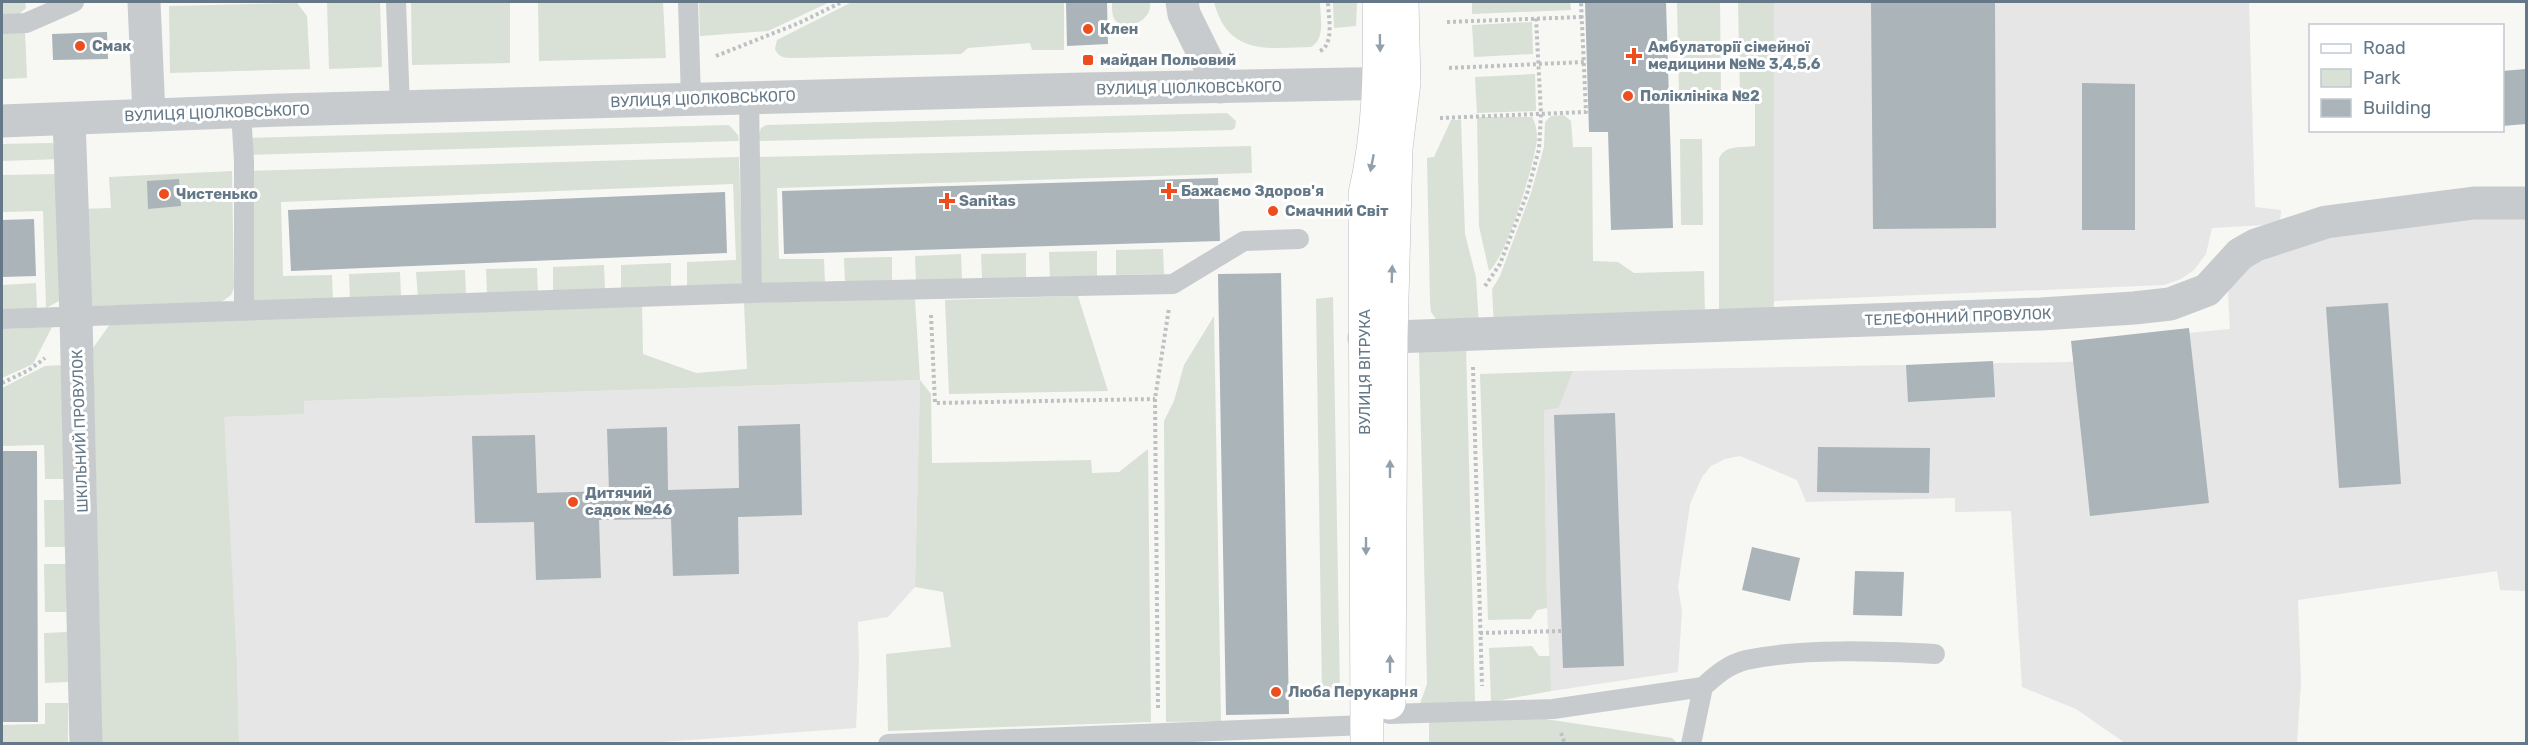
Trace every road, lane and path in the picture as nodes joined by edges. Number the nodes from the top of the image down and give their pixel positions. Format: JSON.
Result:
{"nodes":[{"id":1,"x":74,"y":2,"type":"edge"},
{"id":2,"x":144,"y":2,"type":"edge"},
{"id":3,"x":396,"y":2,"type":"edge"},
{"id":4,"x":688,"y":2,"type":"edge"},
{"id":5,"x":842,"y":2,"type":"edge"},
{"id":6,"x":1182,"y":2,"type":"edge"},
{"id":7,"x":1328,"y":2,"type":"edge"},
{"id":8,"x":1379,"y":2,"type":"edge"},
{"id":9,"x":1402,"y":2,"type":"edge"},
{"id":10,"x":1581,"y":2,"type":"edge"},
{"id":11,"x":1582,"y":16,"type":"junction"},
{"id":12,"x":1536,"y":18,"type":"junction"},
{"id":13,"x":1447,"y":22,"type":"dead end"},
{"id":14,"x":2,"y":24,"type":"edge"},
{"id":15,"x":1316,"y":52,"type":"dead end"},
{"id":16,"x":1584,"y":62,"type":"junction"},
{"id":17,"x":1538,"y":64,"type":"junction"},
{"id":18,"x":691,"y":67,"type":"junction"},
{"id":19,"x":1449,"y":68,"type":"dead end"},
{"id":20,"x":1392,"y":84,"type":"junction"},
{"id":21,"x":1220,"y":87,"type":"junction"},
{"id":22,"x":749,"y":98,"type":"junction"},
{"id":23,"x":691,"y":99,"type":"junction"},
{"id":24,"x":400,"y":107,"type":"junction"},
{"id":25,"x":242,"y":112,"type":"junction"},
{"id":26,"x":1541,"y":114,"type":"junction"},
{"id":27,"x":149,"y":116,"type":"junction"},
{"id":28,"x":1440,"y":118,"type":"dead end"},
{"id":29,"x":69,"y":119,"type":"junction"},
{"id":30,"x":2,"y":121,"type":"edge"},
{"id":31,"x":2526,"y":203,"type":"edge"},
{"id":32,"x":1299,"y":239,"type":"dead end"},
{"id":33,"x":1173,"y":284,"type":"junction"},
{"id":34,"x":1485,"y":286,"type":"dead end"},
{"id":35,"x":930,"y":290,"type":"junction"},
{"id":36,"x":752,"y":293,"type":"junction"},
{"id":37,"x":244,"y":311,"type":"junction"},
{"id":38,"x":76,"y":316,"type":"junction"},
{"id":39,"x":2,"y":319,"type":"edge"},
{"id":40,"x":1377,"y":338,"type":"junction"},
{"id":41,"x":1472,"y":356,"type":"dead end"},
{"id":42,"x":1155,"y":399,"type":"junction"},
{"id":43,"x":1562,"y":631,"type":"dead end"},
{"id":44,"x":1480,"y":633,"type":"junction"},
{"id":45,"x":1935,"y":654,"type":"dead end"},
{"id":46,"x":1704,"y":687,"type":"junction"},
{"id":47,"x":1483,"y":711,"type":"junction"},
{"id":48,"x":1378,"y":731,"type":"edge"},
{"id":49,"x":1149,"y":736,"type":"edge"},
{"id":50,"x":900,"y":743,"type":"edge"},
{"id":51,"x":86,"y":744,"type":"edge"},
{"id":52,"x":888,"y":744,"type":"edge"},
{"id":53,"x":1691,"y":744,"type":"edge"}],
"edges":[{"from":1,"to":14,"type":"lane"},
{"from":2,"to":27,"type":"street"},
{"from":3,"to":24,"type":"lane"},
{"from":4,"to":18,"type":"lane"},
{"from":5,"to":18,"type":"path"},
{"from":6,"to":21,"type":"street"},
{"from":7,"to":15,"type":"path"},
{"from":8,"to":20,"type":"main road","name":"ВУЛИЦЯ ВІТРУКА","one_way":true},
{"from":9,"to":20,"type":"main road","name":"ВУЛИЦЯ ВІТРУКА"},
{"from":10,"to":11,"type":"path"},
{"from":11,"to":12,"type":"path"},
{"from":11,"to":16,"type":"path"},
{"from":12,"to":13,"type":"path"},
{"from":12,"to":17,"type":"path"},
{"from":16,"to":17,"type":"path"},
{"from":16,"to":26,"type":"path"},
{"from":17,"to":19,"type":"path"},
{"from":17,"to":26,"type":"path"},
{"from":18,"to":23,"type":"lane"},
{"from":20,"to":21,"type":"street","name":"ВУЛИЦЯ ЦІОЛКОВСЬКОГО"},
{"from":20,"to":40,"type":"main road","name":"ВУЛИЦЯ ВІТРУКА"},
{"from":21,"to":22,"type":"street","name":"ВУЛИЦЯ ЦІОЛКОВСЬКОГО"},
{"from":22,"to":23,"type":"street","name":"ВУЛИЦЯ ЦІОЛКОВСЬКОГО"},
{"from":22,"to":36,"type":"lane"},
{"from":23,"to":24,"type":"street","name":"ВУЛИЦЯ ЦІОЛКОВСЬКОГО"},
{"from":24,"to":25,"type":"street","name":"ВУЛИЦЯ ЦІОЛКОВСЬКОГО"},
{"from":25,"to":27,"type":"street","name":"ВУЛИЦЯ ЦІОЛКОВСЬКОГО"},
{"from":25,"to":37,"type":"lane"},
{"from":26,"to":28,"type":"path"},
{"from":26,"to":34,"type":"path"},
{"from":27,"to":29,"type":"street","name":"ВУЛИЦЯ ЦІОЛКОВСЬКОГО"},
{"from":29,"to":30,"type":"street","name":"ВУЛИЦЯ ЦІОЛКОВСЬКОГО"},
{"from":29,"to":38,"type":"street","name":"ШКІЛЬНИЙ ПРОВУЛОК"},
{"from":31,"to":40,"type":"street","name":"ТЕЛЕФОННИЙ ПРОВУЛОК"},
{"from":32,"to":33,"type":"lane"},
{"from":33,"to":35,"type":"lane"},
{"from":33,"to":42,"type":"path"},
{"from":35,"to":36,"type":"lane"},
{"from":35,"to":42,"type":"path"},
{"from":36,"to":37,"type":"lane"},
{"from":37,"to":38,"type":"lane"},
{"from":38,"to":39,"type":"lane"},
{"from":38,"to":51,"type":"street","name":"ШКІЛЬНИЙ ПРОВУЛОК"},
{"from":40,"to":48,"type":"main road","name":"ВУЛИЦЯ ВІТРУКА"},
{"from":41,"to":44,"type":"path"},
{"from":42,"to":49,"type":"path"},
{"from":43,"to":44,"type":"path"},
{"from":44,"to":47,"type":"path"},
{"from":45,"to":46,"type":"lane"},
{"from":46,"to":47,"type":"lane"},
{"from":46,"to":53,"type":"lane"},
{"from":47,"to":48,"type":"lane"},
{"from":48,"to":49,"type":"lane"},
{"from":49,"to":50,"type":"lane"},
{"from":50,"to":52,"type":"lane"}]}
